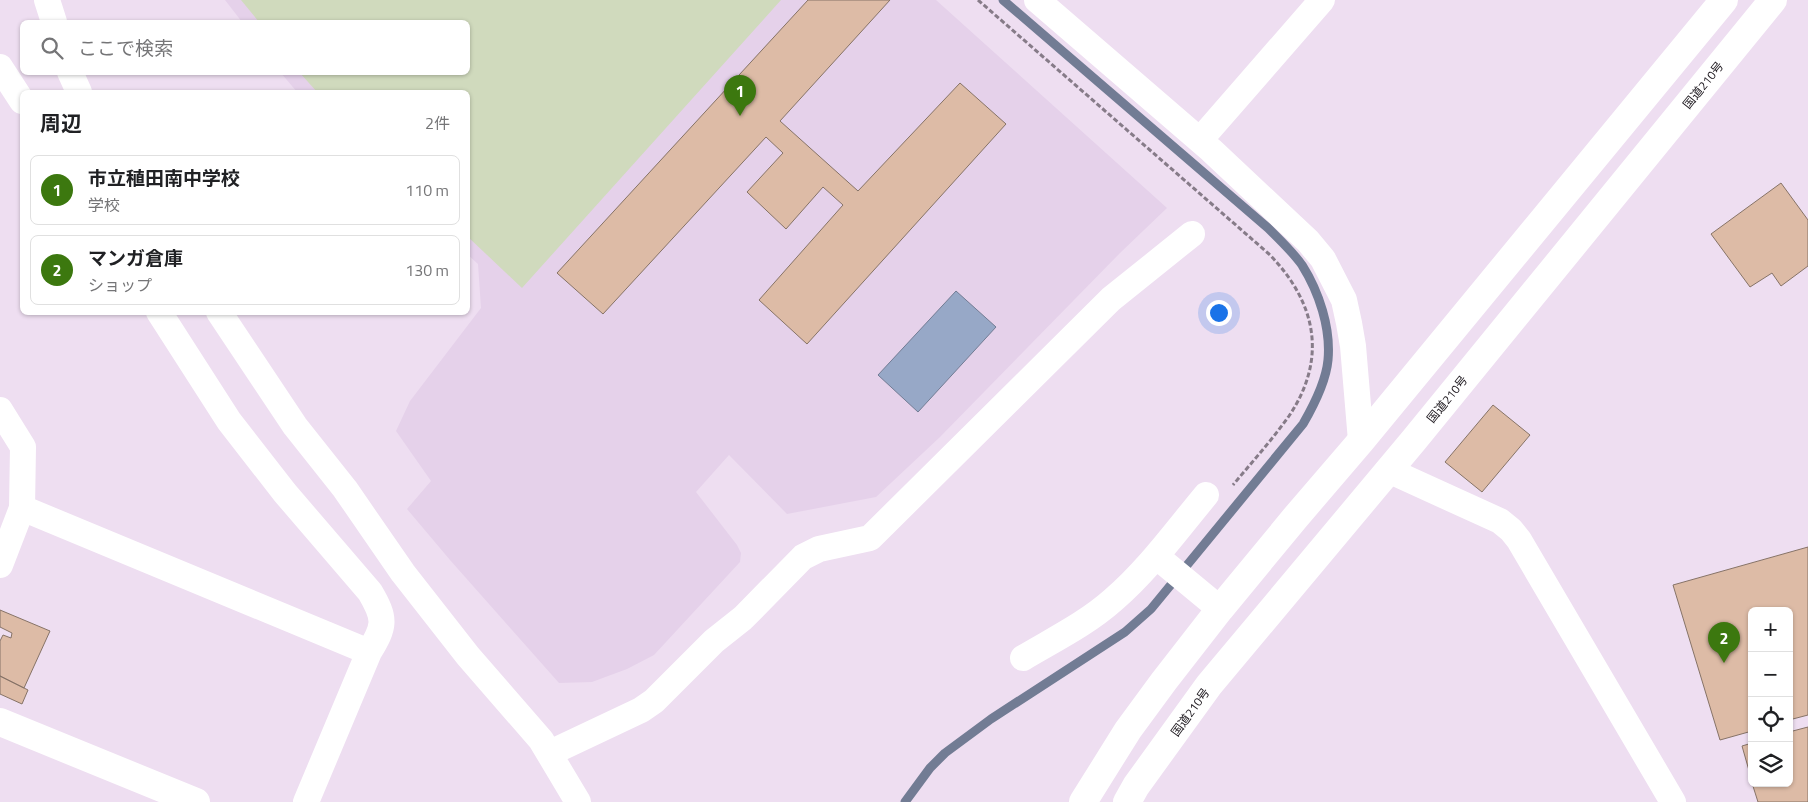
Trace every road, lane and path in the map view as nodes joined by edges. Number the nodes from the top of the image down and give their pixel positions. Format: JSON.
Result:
{"nodes":[{"id":1,"x":47,"y":0,"type":"edge"},
{"id":2,"x":1038,"y":0,"type":"edge"},
{"id":3,"x":1322,"y":0,"type":"edge"},
{"id":4,"x":1724,"y":0,"type":"edge"},
{"id":5,"x":1773,"y":0,"type":"edge"},
{"id":6,"x":53,"y":20,"type":"edge"},
{"id":7,"x":0,"y":66,"type":"edge"},
{"id":8,"x":71,"y":75,"type":"edge"},
{"id":9,"x":78,"y":90,"type":"edge"},
{"id":10,"x":20,"y":98,"type":"edge"},
{"id":11,"x":1200,"y":140,"type":"junction"},
{"id":12,"x":1192,"y":234,"type":"dead end"},
{"id":13,"x":161,"y":315,"type":"edge"},
{"id":14,"x":221,"y":315,"type":"edge"},
{"id":15,"x":0,"y":410,"type":"edge"},
{"id":16,"x":1361,"y":441,"type":"junction"},
{"id":17,"x":1388,"y":470,"type":"junction"},
{"id":18,"x":1206,"y":495,"type":"dead end"},
{"id":19,"x":22,"y":508,"type":"junction"},
{"id":20,"x":1163,"y":562,"type":"junction"},
{"id":21,"x":0,"y":565,"type":"edge"},
{"id":22,"x":1220,"y":609,"type":"junction"},
{"id":23,"x":369,"y":652,"type":"junction"},
{"id":24,"x":1023,"y":658,"type":"dead end"},
{"id":25,"x":0,"y":722,"type":"edge"},
{"id":26,"x":550,"y":753,"type":"junction"},
{"id":27,"x":196,"y":802,"type":"edge"},
{"id":28,"x":306,"y":802,"type":"edge"},
{"id":29,"x":578,"y":802,"type":"edge"},
{"id":30,"x":1083,"y":802,"type":"edge"},
{"id":31,"x":1127,"y":802,"type":"edge"},
{"id":32,"x":1673,"y":802,"type":"edge"}],
"edges":[{"from":1,"to":6,"type":"street"},
{"from":2,"to":11,"type":"street"},
{"from":3,"to":11,"type":"street"},
{"from":4,"to":16,"type":"main road"},
{"from":5,"to":17,"type":"main road","name":"国道210号"},
{"from":7,"to":10,"type":"street"},
{"from":8,"to":9,"type":"street"},
{"from":11,"to":16,"type":"street"},
{"from":12,"to":26,"type":"street"},
{"from":13,"to":23,"type":"street"},
{"from":14,"to":26,"type":"street"},
{"from":15,"to":19,"type":"street"},
{"from":16,"to":22,"type":"main road"},
{"from":17,"to":31,"type":"main road","name":"国道210号"},
{"from":17,"to":32,"type":"street"},
{"from":18,"to":20,"type":"street"},
{"from":19,"to":21,"type":"street"},
{"from":19,"to":23,"type":"street"},
{"from":20,"to":22,"type":"street"},
{"from":20,"to":24,"type":"street"},
{"from":22,"to":30,"type":"main road"},
{"from":23,"to":28,"type":"street"},
{"from":25,"to":27,"type":"main road"},
{"from":26,"to":29,"type":"street"}]}
